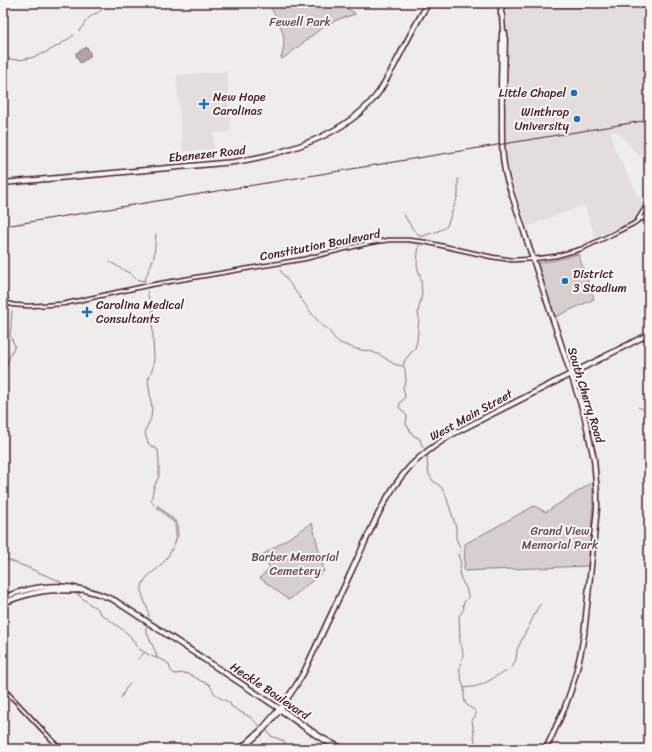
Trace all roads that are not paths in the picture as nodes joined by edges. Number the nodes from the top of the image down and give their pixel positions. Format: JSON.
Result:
{"nodes":[{"id":1,"x":427,"y":3,"type":"edge"},
{"id":2,"x":503,"y":4,"type":"edge"},
{"id":3,"x":568,"y":4,"type":"edge"},
{"id":4,"x":649,"y":5,"type":"edge"},
{"id":5,"x":3,"y":183,"type":"edge"},
{"id":6,"x":649,"y":202,"type":"edge"},
{"id":7,"x":645,"y":208,"type":"junction"},
{"id":8,"x":649,"y":212,"type":"edge"},
{"id":9,"x":649,"y":216,"type":"edge"},
{"id":10,"x":637,"y":222,"type":"junction"},
{"id":11,"x":533,"y":259,"type":"junction"},
{"id":12,"x":3,"y":302,"type":"edge"},
{"id":13,"x":649,"y":334,"type":"edge"},
{"id":14,"x":570,"y":374,"type":"junction"},
{"id":15,"x":82,"y":590,"type":"junction"},
{"id":16,"x":3,"y":598,"type":"edge"},
{"id":17,"x":3,"y":603,"type":"edge"},
{"id":18,"x":3,"y":688,"type":"edge"},
{"id":19,"x":280,"y":709,"type":"junction"},
{"id":20,"x":60,"y":749,"type":"edge"},
{"id":21,"x":241,"y":749,"type":"edge"},
{"id":22,"x":343,"y":749,"type":"edge"},
{"id":23,"x":546,"y":749,"type":"edge"}],
"edges":[{"from":1,"to":2,"type":"main road"},
{"from":1,"to":5,"type":"main road","name":"Ebenezer Road"},
{"from":2,"to":3,"type":"main road"},
{"from":2,"to":11,"type":"main road","name":"South Cherry Road"},
{"from":3,"to":4,"type":"main road"},
{"from":6,"to":7,"type":"street"},
{"from":7,"to":8,"type":"street","name":"Constitution Boulevard"},
{"from":7,"to":10,"type":"street"},
{"from":8,"to":10,"type":"street","name":"Constitution Boulevard"},
{"from":9,"to":10,"type":"street"},
{"from":10,"to":11,"type":"street","name":"Constitution Boulevard"},
{"from":11,"to":12,"type":"street","name":"Constitution Boulevard"},
{"from":11,"to":14,"type":"main road","name":"South Cherry Road"},
{"from":13,"to":14,"type":"main road","name":"West Main Street"},
{"from":14,"to":19,"type":"main road","name":"West Main Street"},
{"from":14,"to":23,"type":"main road","name":"South Cherry Road"},
{"from":15,"to":16,"type":"main road"},
{"from":15,"to":17,"type":"main road"},
{"from":15,"to":19,"type":"main road","name":"Heckle Boulevard"},
{"from":18,"to":20,"type":"street"},
{"from":19,"to":21,"type":"highway","name":"West Main Street"},
{"from":19,"to":22,"type":"highway","name":"Heckle Boulevard"}]}
